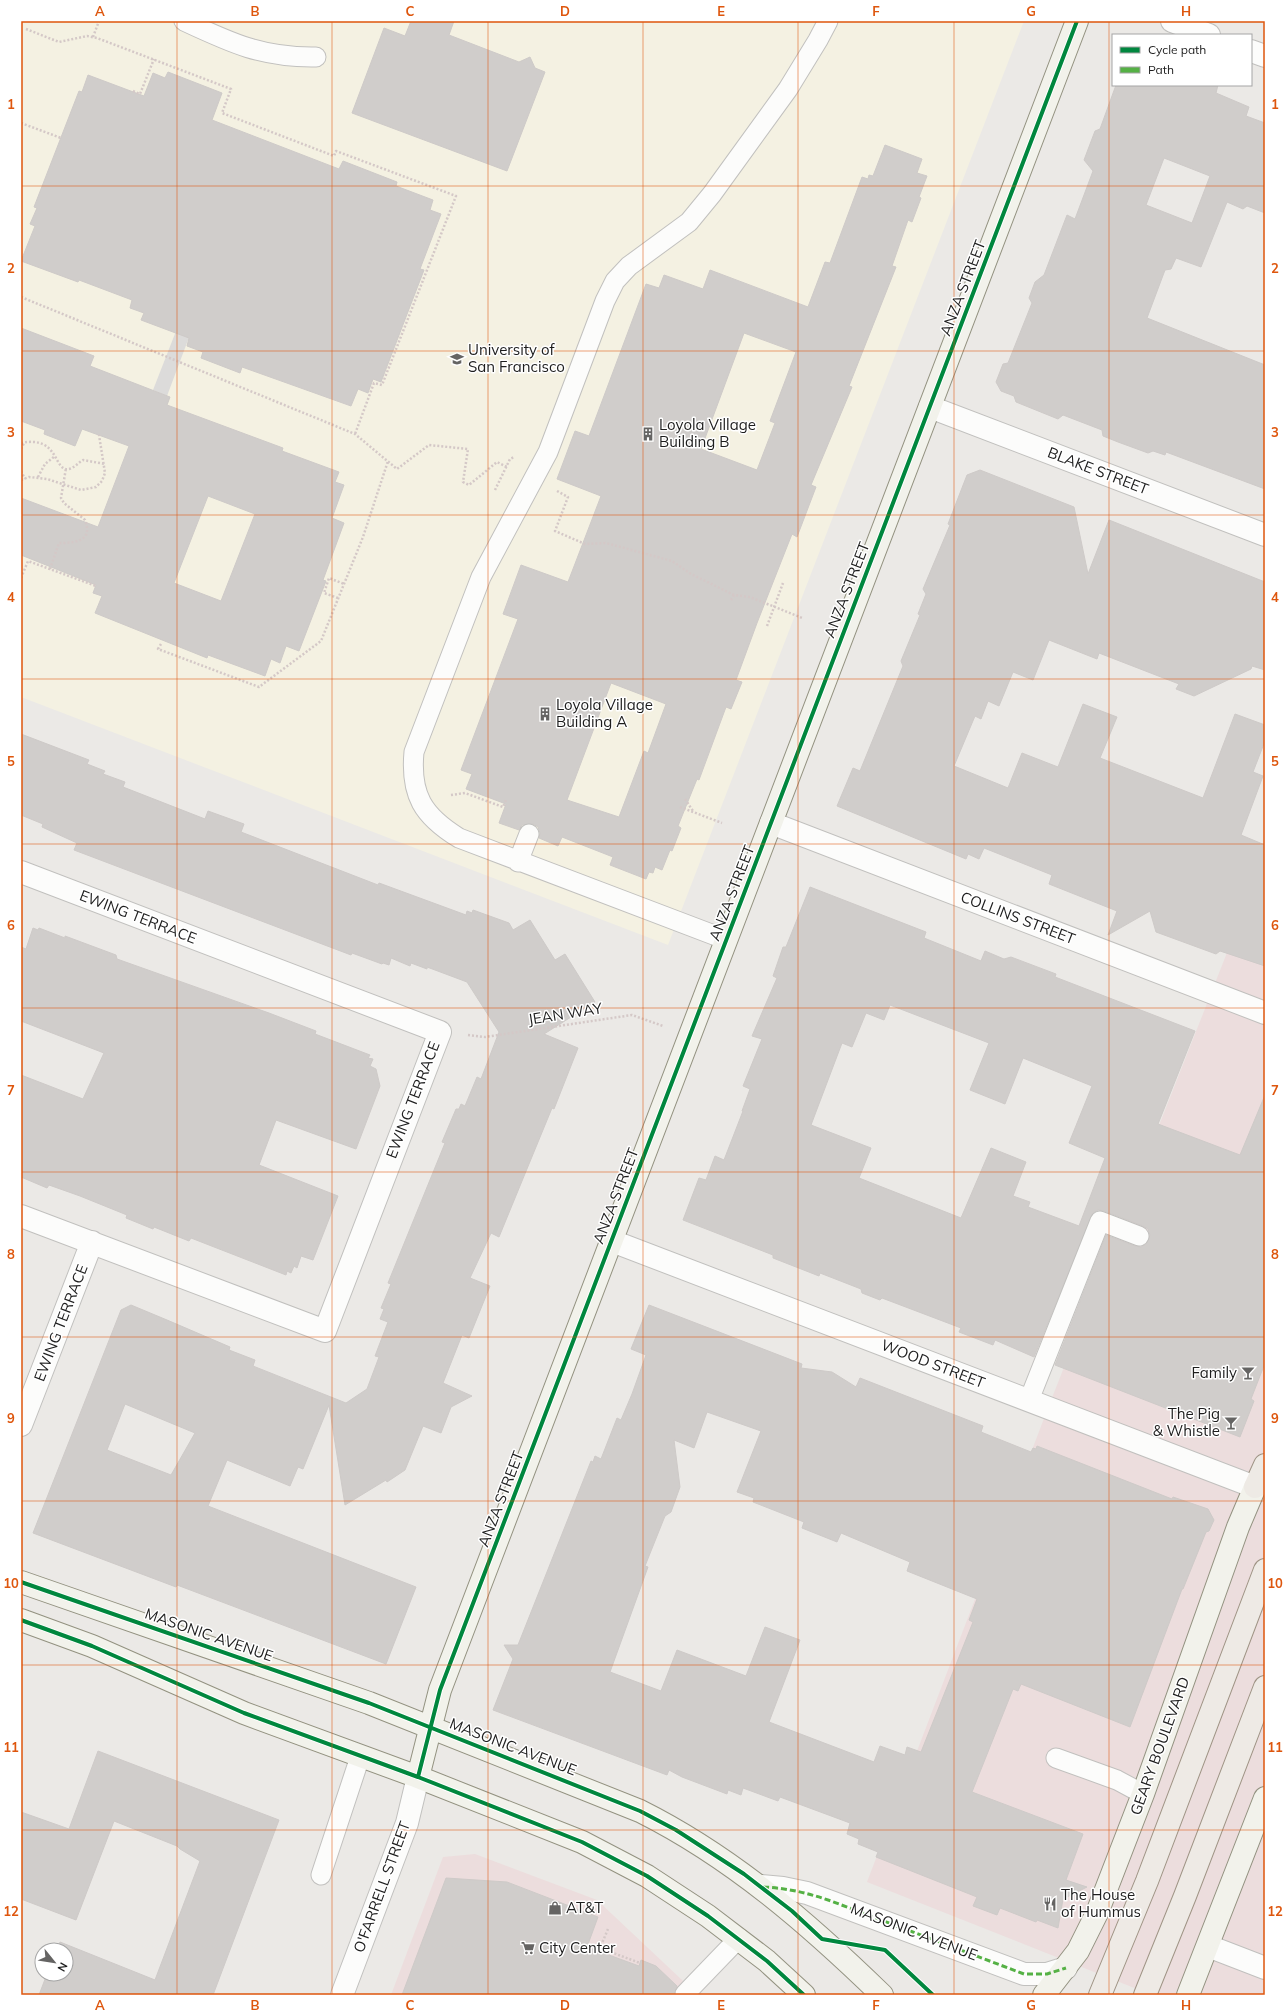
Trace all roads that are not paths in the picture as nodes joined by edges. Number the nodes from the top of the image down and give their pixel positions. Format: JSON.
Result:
{"nodes":[{"id":1,"x":184,"y":21,"type":"edge"},
{"id":2,"x":828,"y":21,"type":"edge"},
{"id":3,"x":1078,"y":21,"type":"edge"},
{"id":4,"x":1172,"y":21,"type":"edge"},
{"id":5,"x":1206,"y":34,"type":"edge"},
{"id":6,"x":1252,"y":51,"type":"edge"},
{"id":7,"x":316,"y":56,"type":"dead end"},
{"id":8,"x":1265,"y":56,"type":"edge"},
{"id":9,"x":930,"y":407,"type":"junction"},
{"id":10,"x":1265,"y":535,"type":"edge"},
{"id":11,"x":771,"y":823,"type":"junction"},
{"id":12,"x":529,"y":834,"type":"dead end"},
{"id":13,"x":518,"y":862,"type":"junction"},
{"id":14,"x":21,"y":872,"type":"edge"},
{"id":15,"x":727,"y":940,"type":"junction"},
{"id":16,"x":1265,"y":1013,"type":"edge"},
{"id":17,"x":21,"y":1216,"type":"edge"},
{"id":18,"x":1139,"y":1236,"type":"dead end"},
{"id":19,"x":612,"y":1240,"type":"junction"},
{"id":20,"x":92,"y":1242,"type":"junction"},
{"id":21,"x":1029,"y":1400,"type":"junction"},
{"id":22,"x":21,"y":1425,"type":"edge"},
{"id":23,"x":1265,"y":1465,"type":"edge"},
{"id":24,"x":1255,"y":1487,"type":"junction"},
{"id":25,"x":1265,"y":1570,"type":"edge"},
{"id":26,"x":21,"y":1582,"type":"edge"},
{"id":27,"x":21,"y":1620,"type":"edge"},
{"id":28,"x":1265,"y":1687,"type":"edge"},
{"id":29,"x":431,"y":1727,"type":"junction"},
{"id":30,"x":360,"y":1757,"type":"junction"},
{"id":31,"x":1056,"y":1758,"type":"dead end"},
{"id":32,"x":418,"y":1777,"type":"junction"},
{"id":33,"x":1143,"y":1794,"type":"junction"},
{"id":34,"x":1265,"y":1798,"type":"edge"},
{"id":35,"x":321,"y":1875,"type":"dead end"},
{"id":36,"x":760,"y":1886,"type":"junction"},
{"id":37,"x":739,"y":1938,"type":"junction"},
{"id":38,"x":1208,"y":1946,"type":"junction"},
{"id":39,"x":1066,"y":1968,"type":"junction"},
{"id":40,"x":1265,"y":1968,"type":"edge"},
{"id":41,"x":685,"y":1994,"type":"edge"},
{"id":42,"x":342,"y":1995,"type":"edge"},
{"id":43,"x":804,"y":1995,"type":"edge"},
{"id":44,"x":882,"y":1995,"type":"edge"},
{"id":45,"x":1044,"y":1995,"type":"edge"},
{"id":46,"x":1063,"y":1995,"type":"edge"},
{"id":47,"x":1100,"y":1995,"type":"edge"},
{"id":48,"x":1145,"y":1995,"type":"edge"},
{"id":49,"x":1188,"y":1995,"type":"edge"}],
"edges":[{"from":1,"to":7,"type":"lane"},
{"from":2,"to":13,"type":"lane"},
{"from":3,"to":9,"type":"main road","name":"ANZA STREET"},
{"from":4,"to":5,"type":"street"},
{"from":6,"to":8,"type":"street"},
{"from":9,"to":10,"type":"street","name":"BLAKE STREET"},
{"from":9,"to":11,"type":"main road","name":"ANZA STREET"},
{"from":11,"to":15,"type":"main road","name":"ANZA STREET"},
{"from":11,"to":16,"type":"street","name":"COLLINS STREET"},
{"from":12,"to":13,"type":"lane"},
{"from":13,"to":15,"type":"lane"},
{"from":14,"to":20,"type":"street","name":"EWING TERRACE"},
{"from":15,"to":19,"type":"main road","name":"ANZA STREET"},
{"from":17,"to":20,"type":"street","name":"EWING TERRACE"},
{"from":18,"to":21,"type":"lane"},
{"from":19,"to":21,"type":"street","name":"WOOD STREET"},
{"from":19,"to":29,"type":"main road","name":"ANZA STREET"},
{"from":20,"to":22,"type":"street","name":"EWING TERRACE"},
{"from":21,"to":24,"type":"street","name":"WOOD STREET"},
{"from":23,"to":24,"type":"main road"},
{"from":24,"to":33,"type":"main road","name":"GEARY BOULEVARD"},
{"from":25,"to":47,"type":"main road"},
{"from":26,"to":29,"type":"main road","name":"MASONIC AVENUE"},
{"from":27,"to":30,"type":"main road"},
{"from":28,"to":48,"type":"main road"},
{"from":29,"to":32,"type":"main road","name":"ANZA STREET"},
{"from":29,"to":36,"type":"main road","name":"MASONIC AVENUE"},
{"from":30,"to":32,"type":"main road"},
{"from":30,"to":35,"type":"lane"},
{"from":31,"to":33,"type":"lane"},
{"from":32,"to":37,"type":"main road"},
{"from":32,"to":42,"type":"street","name":"O'FARRELL STREET"},
{"from":33,"to":39,"type":"main road","name":"GEARY BOULEVARD"},
{"from":34,"to":38,"type":"main road"},
{"from":36,"to":39,"type":"street","name":"MASONIC AVENUE"},
{"from":36,"to":44,"type":"main road","name":"MASONIC AVENUE"},
{"from":37,"to":41,"type":"lane"},
{"from":37,"to":43,"type":"main road"},
{"from":38,"to":40,"type":"street"},
{"from":38,"to":49,"type":"main road"},
{"from":39,"to":45,"type":"main road","name":"GEARY BOULEVARD"},
{"from":39,"to":46,"type":"main road"}]}
